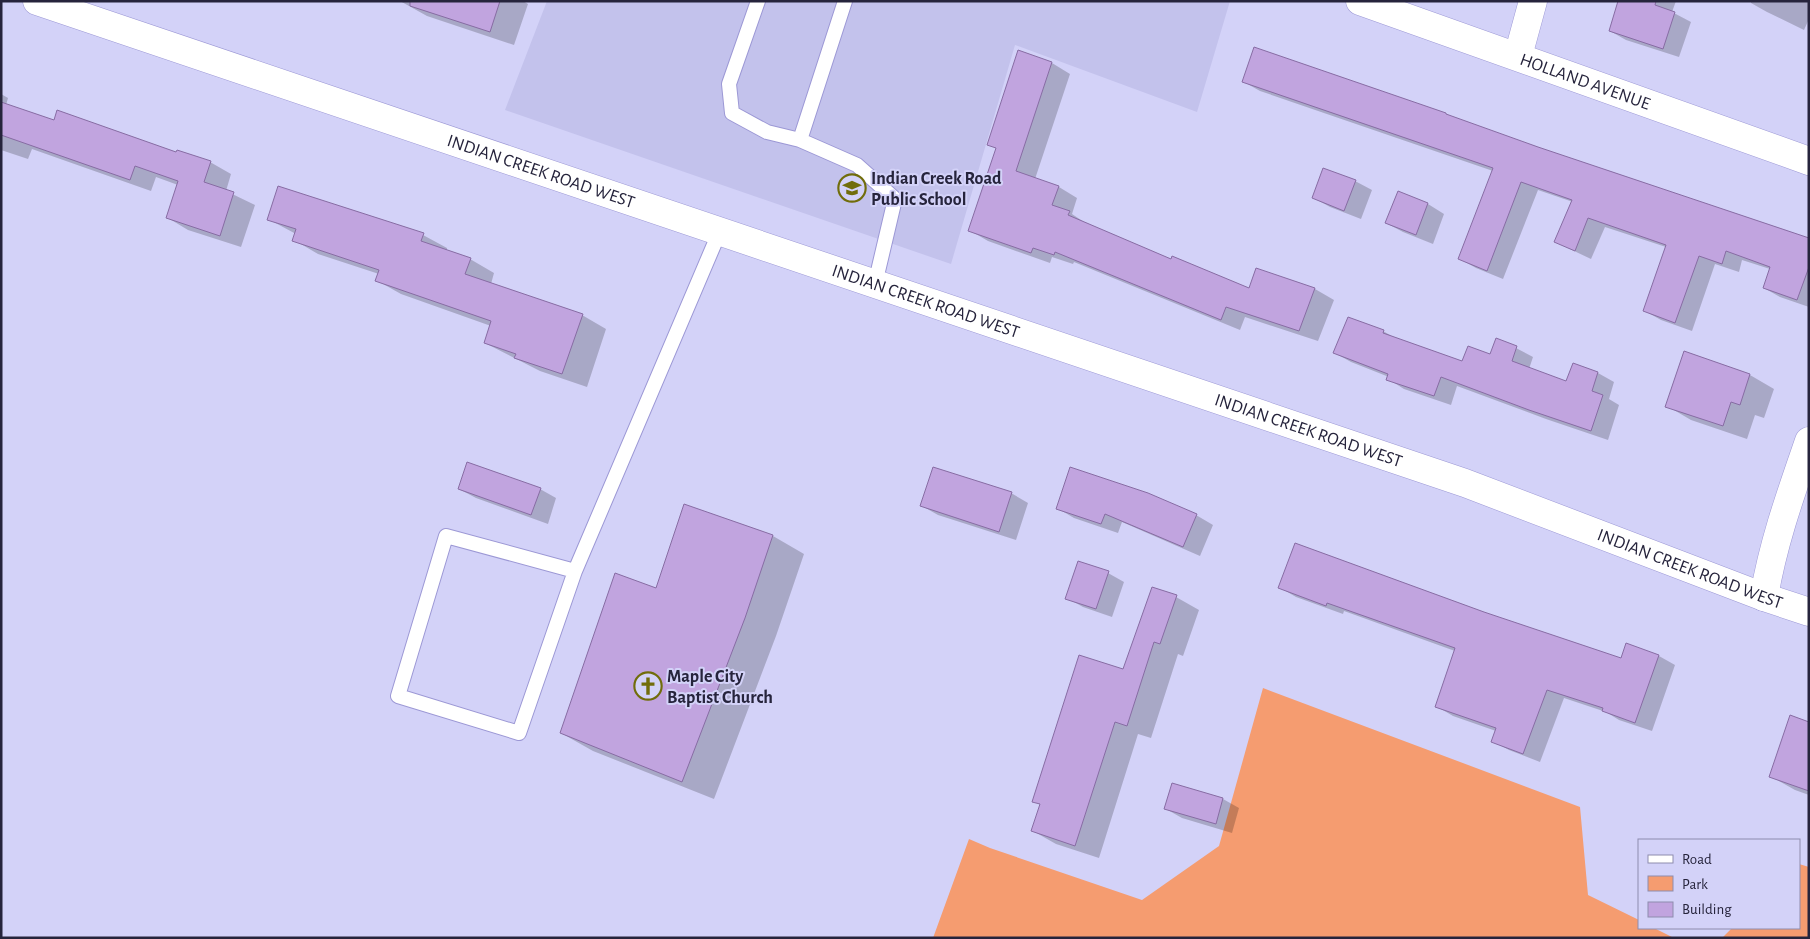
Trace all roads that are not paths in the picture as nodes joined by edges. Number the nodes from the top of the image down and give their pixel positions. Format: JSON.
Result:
{"nodes":[{"id":1,"x":37,"y":1,"type":"edge"},
{"id":2,"x":758,"y":1,"type":"edge"},
{"id":3,"x":845,"y":1,"type":"edge"},
{"id":4,"x":1360,"y":1,"type":"edge"},
{"id":5,"x":1533,"y":1,"type":"edge"},
{"id":6,"x":1518,"y":56,"type":"junction"},
{"id":7,"x":800,"y":140,"type":"junction"},
{"id":8,"x":1809,"y":161,"type":"edge"},
{"id":9,"x":720,"y":233,"type":"junction"},
{"id":10,"x":875,"y":284,"type":"junction"},
{"id":11,"x":1809,"y":441,"type":"edge"},
{"id":12,"x":575,"y":571,"type":"junction"},
{"id":13,"x":1764,"y":597,"type":"junction"},
{"id":14,"x":1809,"y":612,"type":"edge"}],
"edges":[{"from":1,"to":9,"type":"street","name":"INDIAN CREEK ROAD WEST"},
{"from":2,"to":7,"type":"lane"},
{"from":3,"to":7,"type":"lane"},
{"from":4,"to":6,"type":"street","name":"HOLLAND AVENUE"},
{"from":5,"to":6,"type":"street"},
{"from":6,"to":8,"type":"street","name":"HOLLAND AVENUE"},
{"from":7,"to":10,"type":"lane"},
{"from":9,"to":10,"type":"street","name":"INDIAN CREEK ROAD WEST"},
{"from":9,"to":12,"type":"lane"},
{"from":10,"to":13,"type":"street","name":"INDIAN CREEK ROAD WEST"},
{"from":11,"to":13,"type":"street"},
{"from":12,"to":12,"type":"lane"},
{"from":13,"to":14,"type":"street","name":"INDIAN CREEK ROAD WEST"}]}
